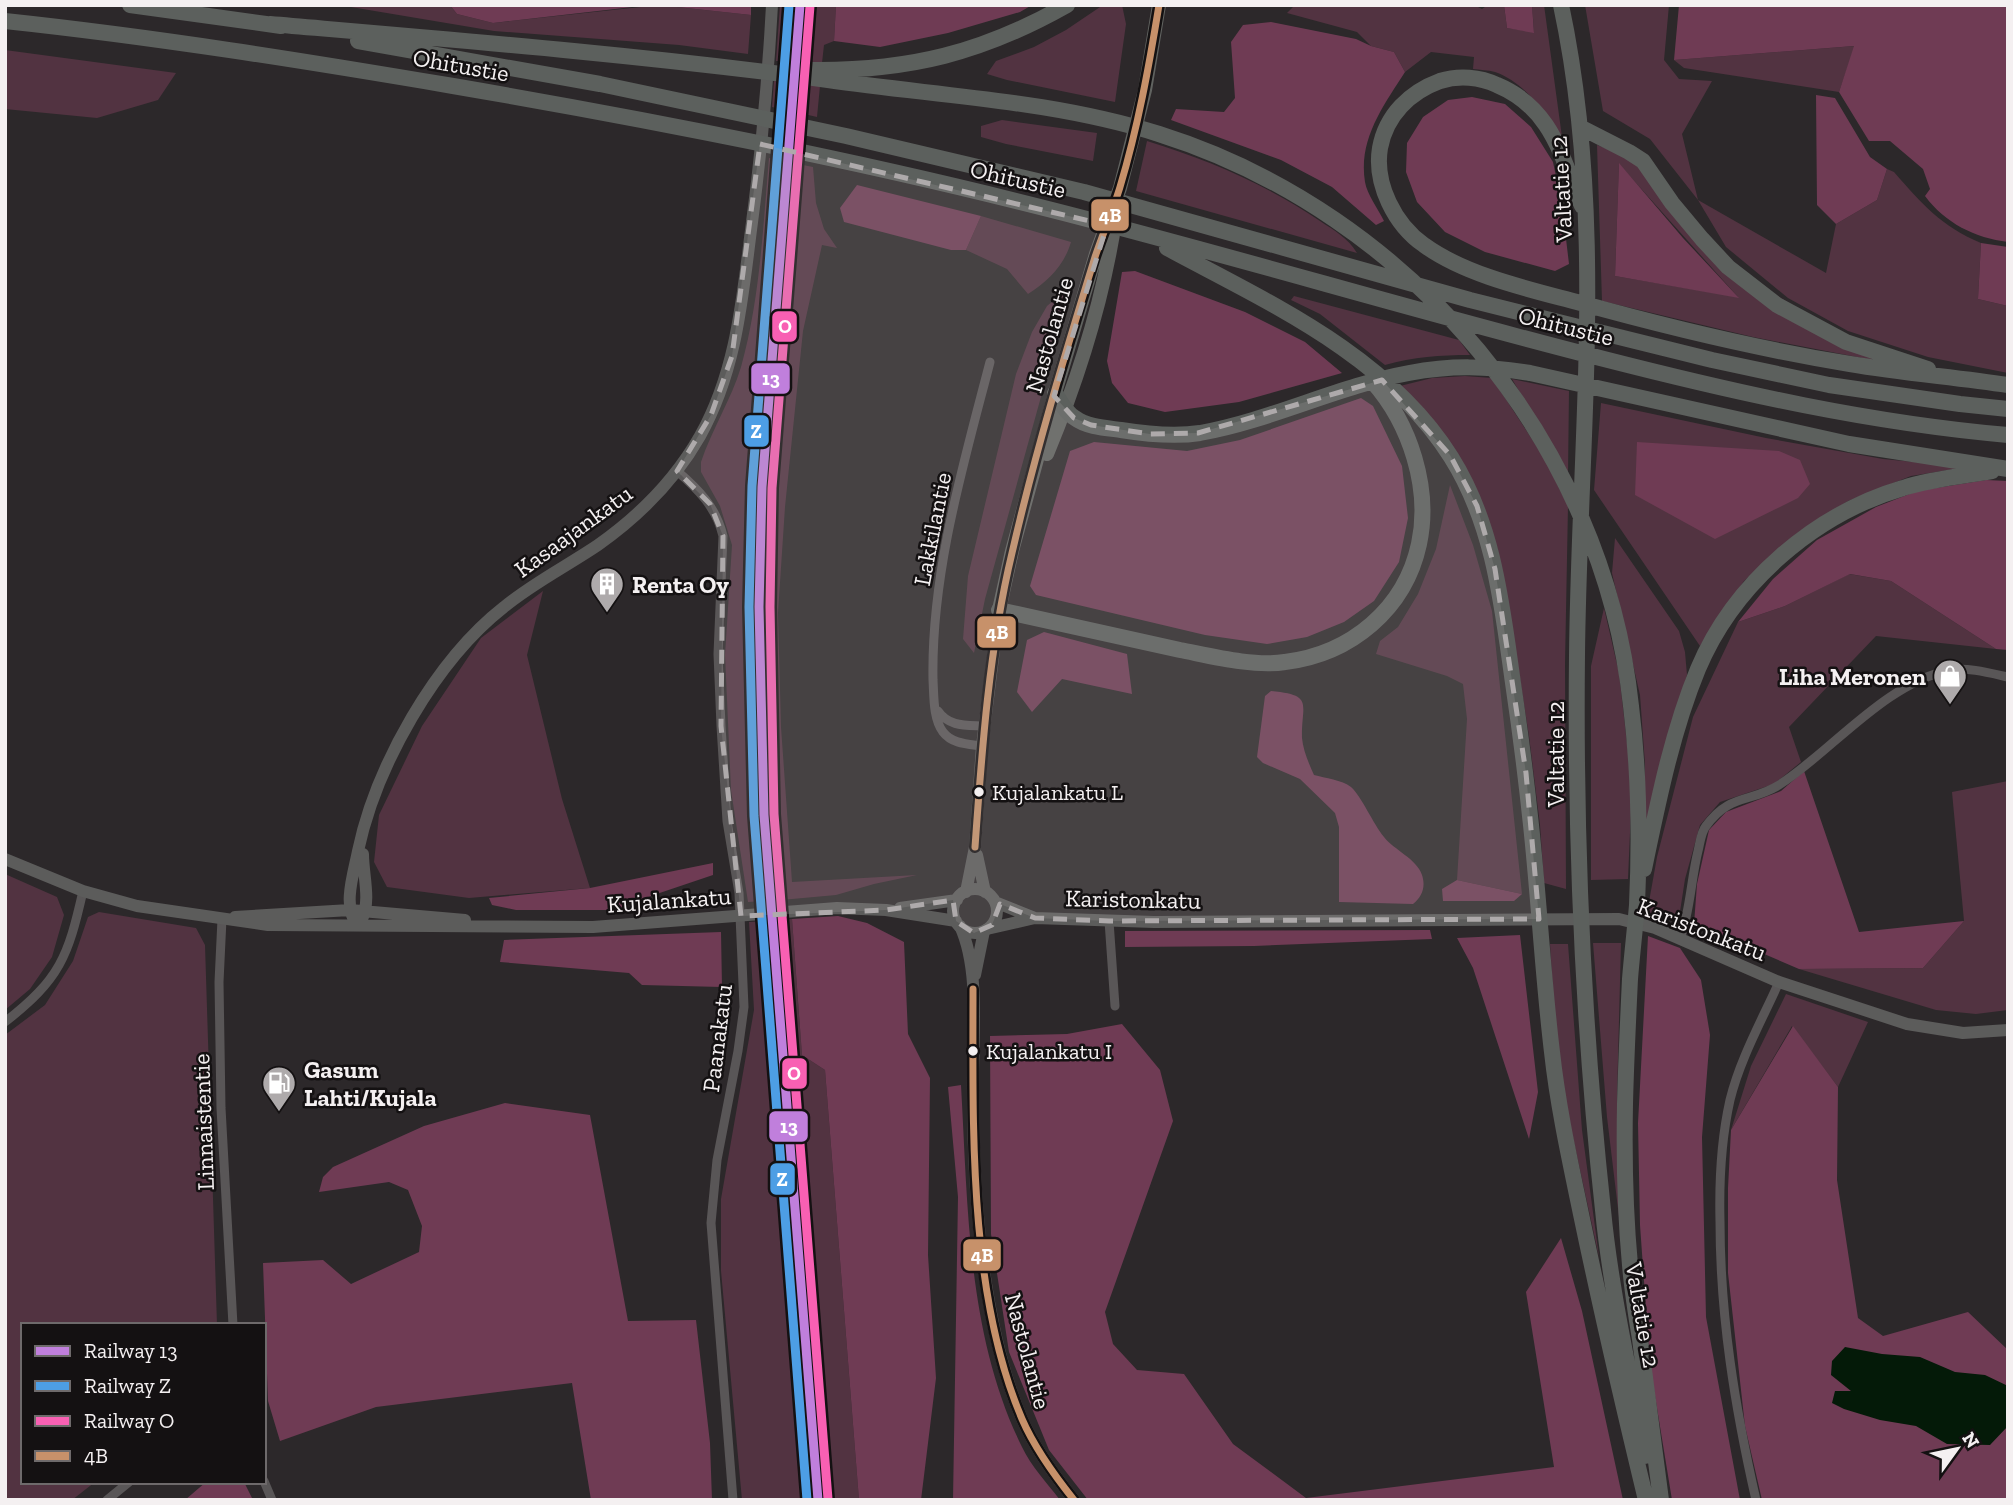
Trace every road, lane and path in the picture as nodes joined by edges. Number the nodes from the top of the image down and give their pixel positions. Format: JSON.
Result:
{"nodes":[{"id":1,"x":131,"y":5,"type":"edge"},
{"id":2,"x":772,"y":5,"type":"edge"},
{"id":3,"x":1067,"y":5,"type":"edge"},
{"id":4,"x":1159,"y":5,"type":"edge"},
{"id":5,"x":1561,"y":5,"type":"edge"},
{"id":6,"x":5,"y":21,"type":"edge"},
{"id":7,"x":270,"y":24,"type":"junction"},
{"id":8,"x":849,"y":77,"type":"junction"},
{"id":9,"x":1582,"y":128,"type":"junction"},
{"id":10,"x":1120,"y":188,"type":"junction"},
{"id":11,"x":1587,"y":218,"type":"junction"},
{"id":12,"x":1143,"y":236,"type":"junction"},
{"id":13,"x":990,"y":362,"type":"dead end"},
{"id":14,"x":1947,"y":376,"type":"junction"},
{"id":15,"x":2008,"y":386,"type":"edge"},
{"id":16,"x":1055,"y":393,"type":"junction"},
{"id":17,"x":1400,"y":407,"type":"junction"},
{"id":18,"x":1065,"y":408,"type":"junction"},
{"id":19,"x":2008,"y":409,"type":"edge"},
{"id":20,"x":2008,"y":435,"type":"edge"},
{"id":21,"x":2007,"y":469,"type":"edge"},
{"id":22,"x":677,"y":471,"type":"junction"},
{"id":23,"x":1028,"y":497,"type":"junction"},
{"id":24,"x":999,"y":610,"type":"junction"},
{"id":25,"x":2008,"y":677,"type":"edge"},
{"id":26,"x":935,"y":707,"type":"junction"},
{"id":27,"x":984,"y":726,"type":"junction"},
{"id":28,"x":982,"y":746,"type":"junction"},
{"id":29,"x":368,"y":813,"type":"junction"},
{"id":30,"x":975,"y":847,"type":"junction"},
{"id":31,"x":5,"y":859,"type":"edge"},
{"id":32,"x":83,"y":891,"type":"junction"},
{"id":33,"x":985,"y":892,"type":"junction"},
{"id":34,"x":962,"y":896,"type":"junction"},
{"id":35,"x":995,"y":902,"type":"junction"},
{"id":36,"x":1637,"y":905,"type":"junction"},
{"id":37,"x":350,"y":910,"type":"junction"},
{"id":38,"x":886,"y":910,"type":"junction"},
{"id":39,"x":365,"y":911,"type":"junction"},
{"id":40,"x":1035,"y":918,"type":"junction"},
{"id":41,"x":222,"y":919,"type":"junction"},
{"id":42,"x":1109,"y":921,"type":"junction"},
{"id":43,"x":958,"y":923,"type":"junction"},
{"id":44,"x":357,"y":924,"type":"junction"},
{"id":45,"x":538,"y":926,"type":"junction"},
{"id":46,"x":985,"y":930,"type":"junction"},
{"id":47,"x":1680,"y":939,"type":"junction"},
{"id":48,"x":1779,"y":982,"type":"junction"},
{"id":49,"x":973,"y":989,"type":"junction"},
{"id":50,"x":1115,"y":1006,"type":"dead end"},
{"id":51,"x":5,"y":1022,"type":"edge"},
{"id":52,"x":2008,"y":1030,"type":"edge"},
{"id":53,"x":233,"y":1323,"type":"edge"},
{"id":54,"x":127,"y":1484,"type":"edge"},
{"id":55,"x":107,"y":1500,"type":"edge"},
{"id":56,"x":733,"y":1500,"type":"edge"},
{"id":57,"x":1073,"y":1500,"type":"edge"},
{"id":58,"x":1646,"y":1500,"type":"edge"},
{"id":59,"x":1653,"y":1500,"type":"edge"},
{"id":60,"x":1661,"y":1500,"type":"edge"},
{"id":61,"x":1756,"y":1500,"type":"edge"}],
"edges":[{"from":1,"to":7,"type":"highway","name":"Ohitustie"},
{"from":2,"to":22,"type":"street","name":"Kasaajankatu"},
{"from":3,"to":8,"type":"highway"},
{"from":4,"to":10,"type":"main road","name":"Nastolantie"},
{"from":5,"to":9,"type":"highway","name":"Valtatie 12"},
{"from":6,"to":12,"type":"highway","name":"Ohitustie"},
{"from":7,"to":8,"type":"highway"},
{"from":7,"to":19,"type":"highway","name":"Ohitustie"},
{"from":8,"to":36,"type":"highway"},
{"from":9,"to":11,"type":"highway","name":"Valtatie 12"},
{"from":9,"to":14,"type":"highway"},
{"from":10,"to":16,"type":"main road","name":"Nastolantie"},
{"from":10,"to":18,"type":"main road","name":"Nastolantie"},
{"from":11,"to":14,"type":"highway"},
{"from":11,"to":59,"type":"highway","name":"Valtatie 12"},
{"from":12,"to":17,"type":"highway"},
{"from":12,"to":20,"type":"highway","name":"Ohitustie"},
{"from":13,"to":26,"type":"street","name":"Lakkilantie"},
{"from":14,"to":15,"type":"highway"},
{"from":16,"to":18,"type":"highway"},
{"from":16,"to":23,"type":"main road","name":"Nastolantie"},
{"from":17,"to":24,"type":"highway"},
{"from":17,"to":58,"type":"highway"},
{"from":18,"to":21,"type":"highway"},
{"from":18,"to":23,"type":"main road","name":"Nastolantie"},
{"from":21,"to":36,"type":"highway"},
{"from":22,"to":29,"type":"street","name":"Kasaajankatu"},
{"from":22,"to":56,"type":"street","name":"Paanakatu"},
{"from":23,"to":24,"type":"main road","name":"Nastolantie"},
{"from":24,"to":27,"type":"street","name":"Nastolantie"},
{"from":25,"to":47,"type":"street"},
{"from":26,"to":27,"type":"street"},
{"from":26,"to":28,"type":"street","name":"Lakkilantie"},
{"from":27,"to":28,"type":"street","name":"Nastolantie"},
{"from":28,"to":30,"type":"street","name":"Nastolantie"},
{"from":29,"to":37,"type":"street","name":"Kasaajankatu"},
{"from":29,"to":39,"type":"street","name":"Kasaajankatu"},
{"from":30,"to":33,"type":"street","name":"Nastolantie"},
{"from":30,"to":34,"type":"street","name":"Nastolantie"},
{"from":31,"to":32,"type":"street"},
{"from":32,"to":41,"type":"street"},
{"from":32,"to":51,"type":"street"},
{"from":33,"to":34,"type":"street"},
{"from":33,"to":35,"type":"street"},
{"from":34,"to":38,"type":"street","name":"Kujalankatu"},
{"from":34,"to":43,"type":"street"},
{"from":35,"to":40,"type":"street","name":"Karistonkatu"},
{"from":35,"to":46,"type":"street"},
{"from":36,"to":60,"type":"highway"},
{"from":37,"to":39,"type":"street","name":"Kujalankatu"},
{"from":37,"to":41,"type":"street","name":"Kujalankatu"},
{"from":37,"to":44,"type":"street"},
{"from":38,"to":43,"type":"street","name":"Kujalankatu"},
{"from":38,"to":45,"type":"street","name":"Kujalankatu"},
{"from":39,"to":44,"type":"street"},
{"from":39,"to":45,"type":"street","name":"Kujalankatu"},
{"from":40,"to":42,"type":"street","name":"Karistonkatu"},
{"from":40,"to":46,"type":"street","name":"Karistonkatu"},
{"from":41,"to":44,"type":"street","name":"Kujalankatu"},
{"from":41,"to":53,"type":"street","name":"Linnaistentie"},
{"from":42,"to":47,"type":"street","name":"Karistonkatu"},
{"from":42,"to":50,"type":"street"},
{"from":43,"to":46,"type":"street"},
{"from":43,"to":49,"type":"street","name":"Nastolantie"},
{"from":44,"to":45,"type":"street","name":"Kujalankatu"},
{"from":46,"to":49,"type":"street","name":"Nastolantie"},
{"from":47,"to":48,"type":"street","name":"Karistonkatu"},
{"from":48,"to":52,"type":"street"},
{"from":48,"to":61,"type":"street","name":"Karistonkatu"},
{"from":49,"to":57,"type":"street","name":"Nastolantie"},
{"from":54,"to":55,"type":"street"}]}
